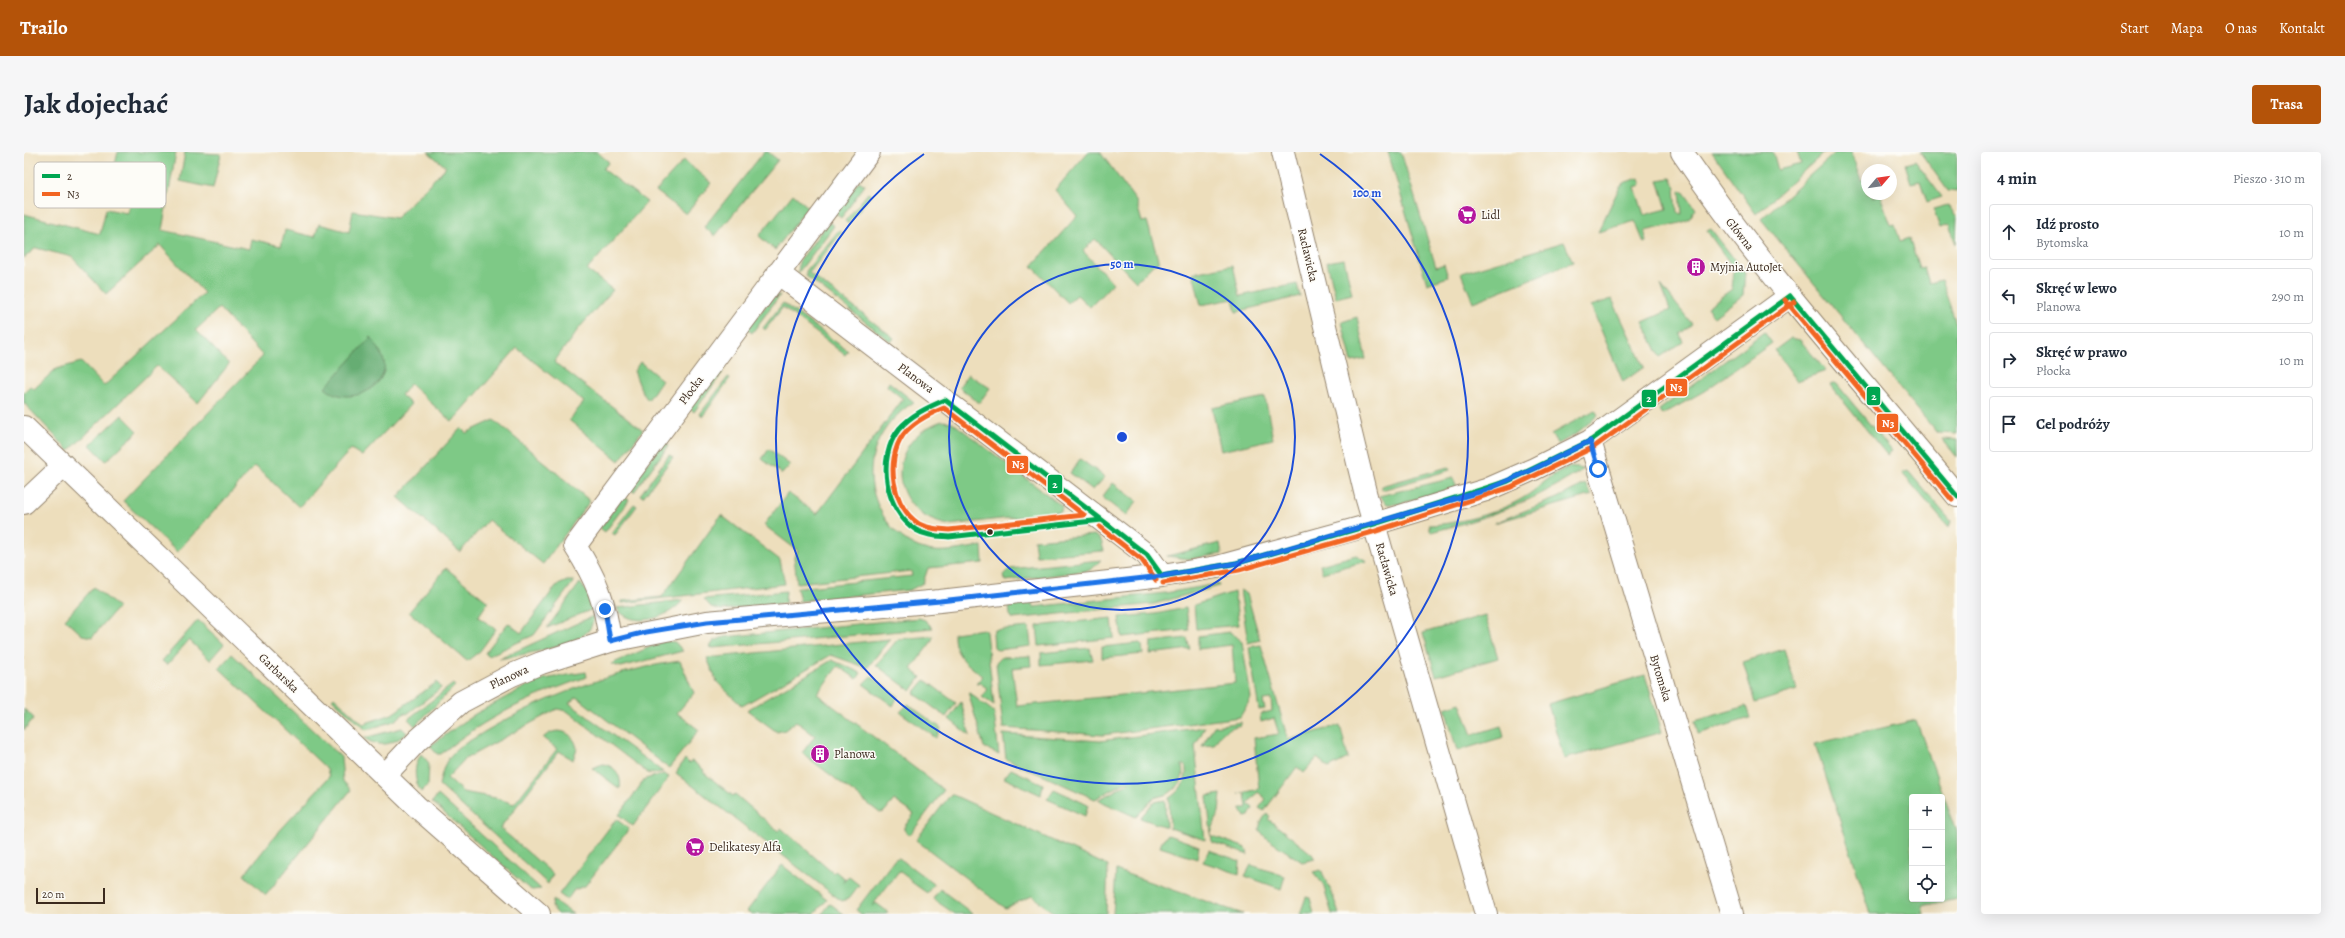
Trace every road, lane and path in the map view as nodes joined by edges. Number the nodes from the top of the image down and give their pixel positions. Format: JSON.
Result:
{"nodes":[{"id":1,"x":869,"y":152,"type":"edge"},
{"id":2,"x":1283,"y":152,"type":"edge"},
{"id":3,"x":1682,"y":152,"type":"edge"},
{"id":4,"x":778,"y":273,"type":"junction"},
{"id":5,"x":1790,"y":296,"type":"junction"},
{"id":6,"x":24,"y":427,"type":"edge"},
{"id":7,"x":1590,"y":441,"type":"junction"},
{"id":8,"x":63,"y":466,"type":"junction"},
{"id":9,"x":1956,"y":491,"type":"edge"},
{"id":10,"x":24,"y":503,"type":"edge"},
{"id":11,"x":1374,"y":524,"type":"junction"},
{"id":12,"x":1162,"y":576,"type":"junction"},
{"id":13,"x":610,"y":641,"type":"junction"},
{"id":14,"x":385,"y":775,"type":"junction"},
{"id":15,"x":539,"y":914,"type":"edge"},
{"id":16,"x":1486,"y":914,"type":"edge"},
{"id":17,"x":1732,"y":914,"type":"edge"}],
"edges":[{"from":1,"to":4,"type":"street","name":"Płocka"},
{"from":2,"to":11,"type":"street","name":"Racławicka"},
{"from":3,"to":5,"type":"street","name":"Główna"},
{"from":4,"to":12,"type":"street","name":"Planowa"},
{"from":4,"to":13,"type":"street","name":"Płocka"},
{"from":5,"to":7,"type":"street","name":"Planowa"},
{"from":5,"to":9,"type":"street","name":"Główna"},
{"from":6,"to":8,"type":"street","name":"Garbarska"},
{"from":7,"to":11,"type":"street","name":"Planowa"},
{"from":7,"to":17,"type":"street","name":"Bytomska"},
{"from":8,"to":10,"type":"street"},
{"from":8,"to":14,"type":"street","name":"Garbarska"},
{"from":11,"to":12,"type":"street","name":"Planowa"},
{"from":11,"to":16,"type":"street","name":"Racławicka"},
{"from":12,"to":13,"type":"street","name":"Planowa"},
{"from":13,"to":14,"type":"street","name":"Planowa"},
{"from":14,"to":15,"type":"street","name":"Garbarska"}]}
